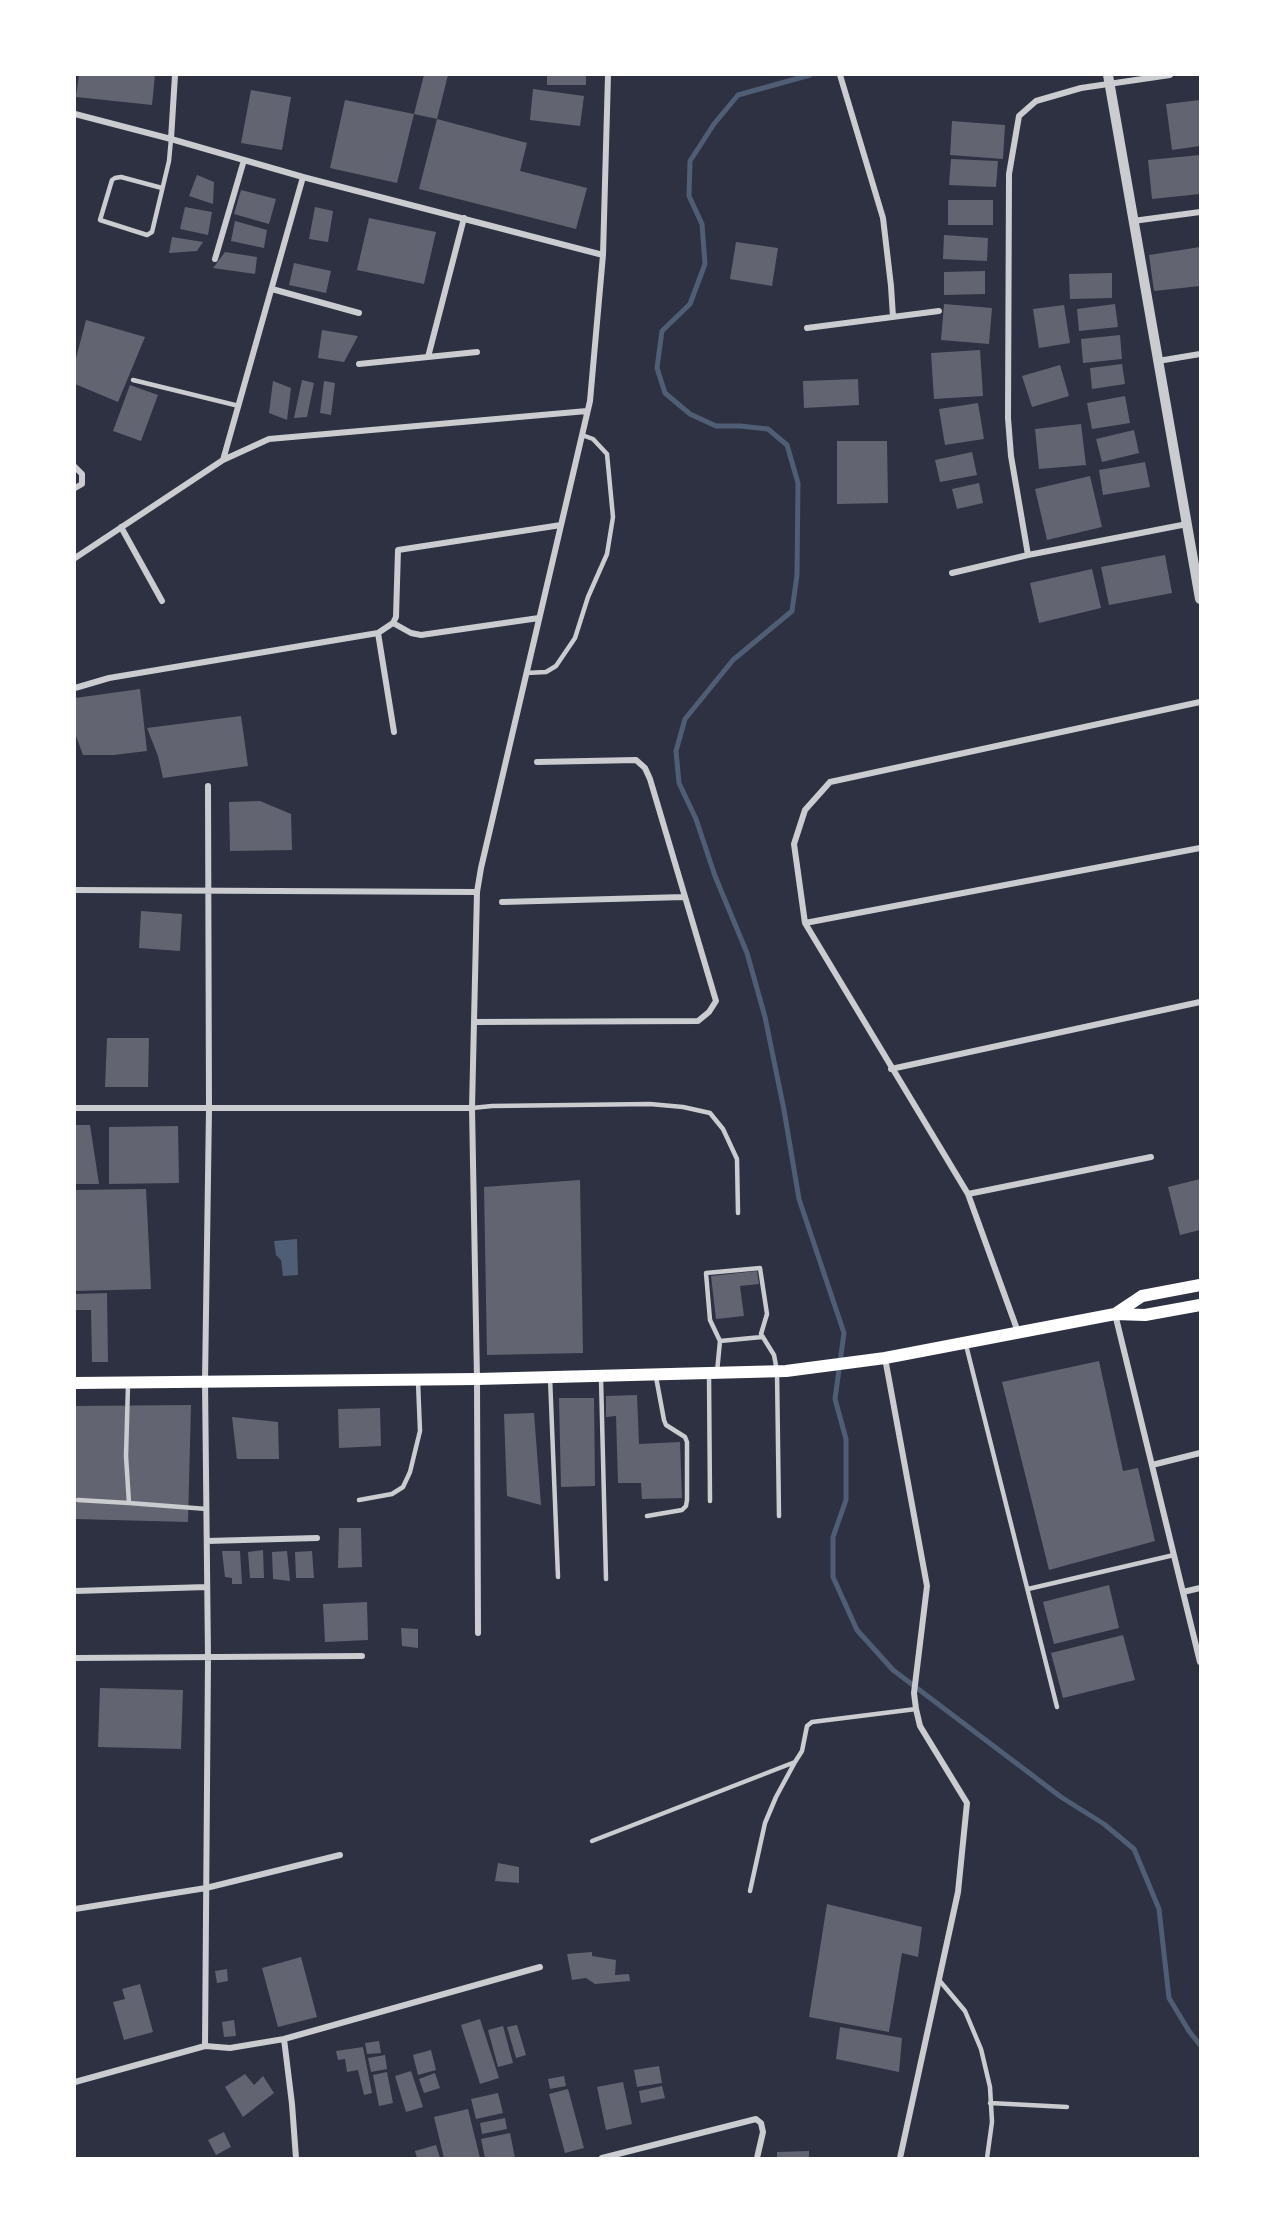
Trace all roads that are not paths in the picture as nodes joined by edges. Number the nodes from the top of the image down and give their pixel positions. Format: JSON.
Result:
{"nodes":[{"id":1,"x":175,"y":75,"type":"edge"},
{"id":2,"x":608,"y":75,"type":"edge"},
{"id":3,"x":1170,"y":75,"type":"edge"},
{"id":4,"x":841,"y":78,"type":"edge"},
{"id":5,"x":1108,"y":79,"type":"edge"},
{"id":6,"x":75,"y":114,"type":"edge"},
{"id":7,"x":171,"y":139,"type":"junction"},
{"id":8,"x":244,"y":160,"type":"junction"},
{"id":9,"x":303,"y":177,"type":"junction"},
{"id":10,"x":162,"y":188,"type":"junction"},
{"id":11,"x":1200,"y":212,"type":"edge"},
{"id":12,"x":464,"y":218,"type":"junction"},
{"id":13,"x":1133,"y":220,"type":"junction"},
{"id":14,"x":603,"y":255,"type":"junction"},
{"id":15,"x":215,"y":259,"type":"dead end"},
{"id":16,"x":272,"y":290,"type":"junction"},
{"id":17,"x":939,"y":312,"type":"dead end"},
{"id":18,"x":358,"y":313,"type":"dead end"},
{"id":19,"x":892,"y":317,"type":"junction"},
{"id":20,"x":807,"y":328,"type":"dead end"},
{"id":21,"x":477,"y":352,"type":"dead end"},
{"id":22,"x":1200,"y":354,"type":"edge"},
{"id":23,"x":428,"y":357,"type":"junction"},
{"id":24,"x":1157,"y":361,"type":"junction"},
{"id":25,"x":359,"y":364,"type":"dead end"},
{"id":26,"x":133,"y":380,"type":"dead end"},
{"id":27,"x":239,"y":406,"type":"junction"},
{"id":28,"x":587,"y":411,"type":"junction"},
{"id":29,"x":582,"y":435,"type":"junction"},
{"id":30,"x":223,"y":460,"type":"junction"},
{"id":31,"x":75,"y":467,"type":"edge"},
{"id":32,"x":75,"y":488,"type":"edge"},
{"id":33,"x":1187,"y":524,"type":"junction"},
{"id":34,"x":561,"y":525,"type":"junction"},
{"id":35,"x":121,"y":527,"type":"junction"},
{"id":36,"x":1028,"y":555,"type":"junction"},
{"id":37,"x":75,"y":558,"type":"edge"},
{"id":38,"x":952,"y":573,"type":"dead end"},
{"id":39,"x":1200,"y":599,"type":"edge"},
{"id":40,"x":162,"y":601,"type":"dead end"},
{"id":41,"x":539,"y":618,"type":"junction"},
{"id":42,"x":393,"y":623,"type":"junction"},
{"id":43,"x":378,"y":633,"type":"junction"},
{"id":44,"x":526,"y":673,"type":"junction"},
{"id":45,"x":75,"y":688,"type":"edge"},
{"id":46,"x":1200,"y":702,"type":"edge"},
{"id":47,"x":394,"y":732,"type":"dead end"},
{"id":48,"x":537,"y":762,"type":"dead end"},
{"id":49,"x":208,"y":786,"type":"dead end"},
{"id":50,"x":1200,"y":848,"type":"edge"},
{"id":51,"x":75,"y":890,"type":"edge"},
{"id":52,"x":210,"y":891,"type":"junction"},
{"id":53,"x":477,"y":892,"type":"junction"},
{"id":54,"x":684,"y":897,"type":"junction"},
{"id":55,"x":502,"y":902,"type":"dead end"},
{"id":56,"x":805,"y":923,"type":"junction"},
{"id":57,"x":1200,"y":1002,"type":"edge"},
{"id":58,"x":474,"y":1022,"type":"junction"},
{"id":59,"x":891,"y":1069,"type":"junction"},
{"id":60,"x":75,"y":1108,"type":"edge"},
{"id":61,"x":472,"y":1108,"type":"junction"},
{"id":62,"x":209,"y":1109,"type":"junction"},
{"id":63,"x":1151,"y":1157,"type":"dead end"},
{"id":64,"x":968,"y":1194,"type":"junction"},
{"id":65,"x":738,"y":1213,"type":"dead end"},
{"id":66,"x":1200,"y":1285,"type":"edge"},
{"id":67,"x":1200,"y":1305,"type":"edge"},
{"id":68,"x":1115,"y":1314,"type":"junction"},
{"id":69,"x":1018,"y":1332,"type":"junction"},
{"id":70,"x":762,"y":1336,"type":"junction"},
{"id":71,"x":720,"y":1341,"type":"junction"},
{"id":72,"x":966,"y":1342,"type":"junction"},
{"id":73,"x":879,"y":1359,"type":"junction"},
{"id":74,"x":782,"y":1371,"type":"junction"},
{"id":75,"x":713,"y":1373,"type":"junction"},
{"id":76,"x":656,"y":1374,"type":"junction"},
{"id":77,"x":601,"y":1376,"type":"junction"},
{"id":78,"x":550,"y":1377,"type":"junction"},
{"id":79,"x":477,"y":1379,"type":"junction"},
{"id":80,"x":418,"y":1380,"type":"junction"},
{"id":81,"x":205,"y":1381,"type":"junction"},
{"id":82,"x":128,"y":1382,"type":"junction"},
{"id":83,"x":75,"y":1383,"type":"edge"},
{"id":84,"x":1200,"y":1453,"type":"edge"},
{"id":85,"x":1152,"y":1464,"type":"junction"},
{"id":86,"x":78,"y":1500,"type":"dead end"},
{"id":87,"x":358,"y":1500,"type":"dead end"},
{"id":88,"x":710,"y":1501,"type":"dead end"},
{"id":89,"x":129,"y":1503,"type":"junction"},
{"id":90,"x":207,"y":1509,"type":"junction"},
{"id":91,"x":647,"y":1516,"type":"dead end"},
{"id":92,"x":779,"y":1516,"type":"dead end"},
{"id":93,"x":317,"y":1538,"type":"dead end"},
{"id":94,"x":207,"y":1541,"type":"junction"},
{"id":95,"x":1174,"y":1555,"type":"junction"},
{"id":96,"x":558,"y":1577,"type":"dead end"},
{"id":97,"x":606,"y":1579,"type":"dead end"},
{"id":98,"x":207,"y":1587,"type":"junction"},
{"id":99,"x":1200,"y":1588,"type":"edge"},
{"id":100,"x":1028,"y":1589,"type":"junction"},
{"id":101,"x":75,"y":1591,"type":"edge"},
{"id":102,"x":1183,"y":1592,"type":"junction"},
{"id":103,"x":478,"y":1633,"type":"dead end"},
{"id":104,"x":362,"y":1656,"type":"dead end"},
{"id":105,"x":75,"y":1658,"type":"edge"},
{"id":106,"x":208,"y":1658,"type":"junction"},
{"id":107,"x":1200,"y":1662,"type":"edge"},
{"id":108,"x":1057,"y":1707,"type":"dead end"},
{"id":109,"x":916,"y":1709,"type":"junction"},
{"id":110,"x":795,"y":1762,"type":"junction"},
{"id":111,"x":592,"y":1841,"type":"dead end"},
{"id":112,"x":340,"y":1855,"type":"dead end"},
{"id":113,"x":206,"y":1888,"type":"junction"},
{"id":114,"x":750,"y":1891,"type":"dead end"},
{"id":115,"x":75,"y":1909,"type":"edge"},
{"id":116,"x":540,"y":1967,"type":"dead end"},
{"id":117,"x":939,"y":1980,"type":"junction"},
{"id":118,"x":284,"y":2039,"type":"junction"},
{"id":119,"x":205,"y":2046,"type":"junction"},
{"id":120,"x":75,"y":2082,"type":"edge"},
{"id":121,"x":990,"y":2103,"type":"junction"},
{"id":122,"x":1067,"y":2107,"type":"dead end"},
{"id":123,"x":296,"y":2158,"type":"edge"},
{"id":124,"x":602,"y":2158,"type":"edge"},
{"id":125,"x":757,"y":2158,"type":"edge"},
{"id":126,"x":900,"y":2158,"type":"edge"},
{"id":127,"x":987,"y":2158,"type":"edge"}],
"edges":[{"from":1,"to":7,"type":"street"},
{"from":2,"to":14,"type":"street"},
{"from":3,"to":5,"type":"street"},
{"from":4,"to":19,"type":"street"},
{"from":5,"to":13,"type":"street"},
{"from":5,"to":36,"type":"street"},
{"from":6,"to":7,"type":"street"},
{"from":7,"to":8,"type":"street"},
{"from":7,"to":10,"type":"lane"},
{"from":8,"to":9,"type":"street"},
{"from":8,"to":15,"type":"street"},
{"from":9,"to":12,"type":"street"},
{"from":9,"to":16,"type":"street"},
{"from":10,"to":10,"type":"lane"},
{"from":11,"to":13,"type":"street"},
{"from":12,"to":14,"type":"street"},
{"from":12,"to":23,"type":"street"},
{"from":13,"to":24,"type":"street"},
{"from":14,"to":28,"type":"street"},
{"from":16,"to":18,"type":"street"},
{"from":16,"to":27,"type":"street"},
{"from":17,"to":19,"type":"street"},
{"from":19,"to":20,"type":"street"},
{"from":21,"to":23,"type":"street"},
{"from":22,"to":24,"type":"street"},
{"from":23,"to":25,"type":"street"},
{"from":24,"to":33,"type":"street"},
{"from":26,"to":27,"type":"lane"},
{"from":27,"to":30,"type":"street"},
{"from":28,"to":29,"type":"street"},
{"from":28,"to":30,"type":"street"},
{"from":29,"to":34,"type":"street"},
{"from":29,"to":44,"type":"lane"},
{"from":30,"to":35,"type":"street"},
{"from":31,"to":32,"type":"street"},
{"from":33,"to":36,"type":"street"},
{"from":33,"to":39,"type":"street"},
{"from":34,"to":41,"type":"street"},
{"from":34,"to":42,"type":"street"},
{"from":35,"to":37,"type":"street"},
{"from":35,"to":40,"type":"street"},
{"from":36,"to":38,"type":"street"},
{"from":41,"to":42,"type":"street"},
{"from":41,"to":44,"type":"street"},
{"from":42,"to":43,"type":"street"},
{"from":43,"to":45,"type":"street"},
{"from":43,"to":47,"type":"street"},
{"from":44,"to":53,"type":"street"},
{"from":46,"to":56,"type":"street"},
{"from":48,"to":54,"type":"street"},
{"from":49,"to":52,"type":"street"},
{"from":50,"to":56,"type":"street"},
{"from":51,"to":52,"type":"street"},
{"from":52,"to":53,"type":"street"},
{"from":52,"to":62,"type":"street"},
{"from":53,"to":58,"type":"street"},
{"from":54,"to":55,"type":"street"},
{"from":54,"to":58,"type":"street"},
{"from":56,"to":59,"type":"street"},
{"from":57,"to":59,"type":"street"},
{"from":58,"to":61,"type":"street"},
{"from":59,"to":64,"type":"street"},
{"from":60,"to":62,"type":"street"},
{"from":61,"to":62,"type":"street"},
{"from":61,"to":65,"type":"lane"},
{"from":61,"to":79,"type":"street"},
{"from":62,"to":81,"type":"street"},
{"from":63,"to":64,"type":"street"},
{"from":64,"to":69,"type":"street"},
{"from":66,"to":68,"type":"main road"},
{"from":67,"to":68,"type":"main road"},
{"from":68,"to":69,"type":"main road"},
{"from":68,"to":85,"type":"street"},
{"from":69,"to":72,"type":"main road"},
{"from":70,"to":71,"type":"lane"},
{"from":70,"to":71,"type":"lane"},
{"from":70,"to":74,"type":"lane"},
{"from":71,"to":75,"type":"lane"},
{"from":72,"to":73,"type":"main road"},
{"from":72,"to":100,"type":"lane"},
{"from":73,"to":74,"type":"main road"},
{"from":73,"to":109,"type":"street"},
{"from":74,"to":75,"type":"main road"},
{"from":74,"to":92,"type":"lane"},
{"from":75,"to":76,"type":"main road"},
{"from":75,"to":88,"type":"lane"},
{"from":76,"to":77,"type":"main road"},
{"from":76,"to":91,"type":"lane"},
{"from":77,"to":78,"type":"main road"},
{"from":77,"to":97,"type":"lane"},
{"from":78,"to":79,"type":"main road"},
{"from":78,"to":96,"type":"lane"},
{"from":79,"to":80,"type":"main road"},
{"from":79,"to":103,"type":"street"},
{"from":80,"to":81,"type":"main road"},
{"from":80,"to":87,"type":"lane"},
{"from":81,"to":82,"type":"main road"},
{"from":81,"to":90,"type":"street"},
{"from":82,"to":83,"type":"main road"},
{"from":82,"to":89,"type":"lane"},
{"from":84,"to":85,"type":"street"},
{"from":85,"to":95,"type":"street"},
{"from":86,"to":89,"type":"lane"},
{"from":89,"to":90,"type":"lane"},
{"from":90,"to":94,"type":"street"},
{"from":93,"to":94,"type":"street"},
{"from":94,"to":98,"type":"street"},
{"from":95,"to":100,"type":"lane"},
{"from":95,"to":102,"type":"street"},
{"from":98,"to":101,"type":"street"},
{"from":98,"to":106,"type":"street"},
{"from":99,"to":102,"type":"street"},
{"from":100,"to":108,"type":"lane"},
{"from":102,"to":107,"type":"street"},
{"from":104,"to":106,"type":"street"},
{"from":105,"to":106,"type":"street"},
{"from":106,"to":113,"type":"street"},
{"from":109,"to":110,"type":"lane"},
{"from":109,"to":117,"type":"street"},
{"from":110,"to":111,"type":"lane"},
{"from":110,"to":114,"type":"lane"},
{"from":112,"to":113,"type":"street"},
{"from":113,"to":115,"type":"street"},
{"from":113,"to":119,"type":"street"},
{"from":116,"to":118,"type":"street"},
{"from":117,"to":121,"type":"lane"},
{"from":117,"to":126,"type":"street"},
{"from":118,"to":119,"type":"street"},
{"from":118,"to":123,"type":"street"},
{"from":119,"to":120,"type":"street"},
{"from":121,"to":122,"type":"lane"},
{"from":121,"to":127,"type":"lane"},
{"from":124,"to":125,"type":"street"}]}
